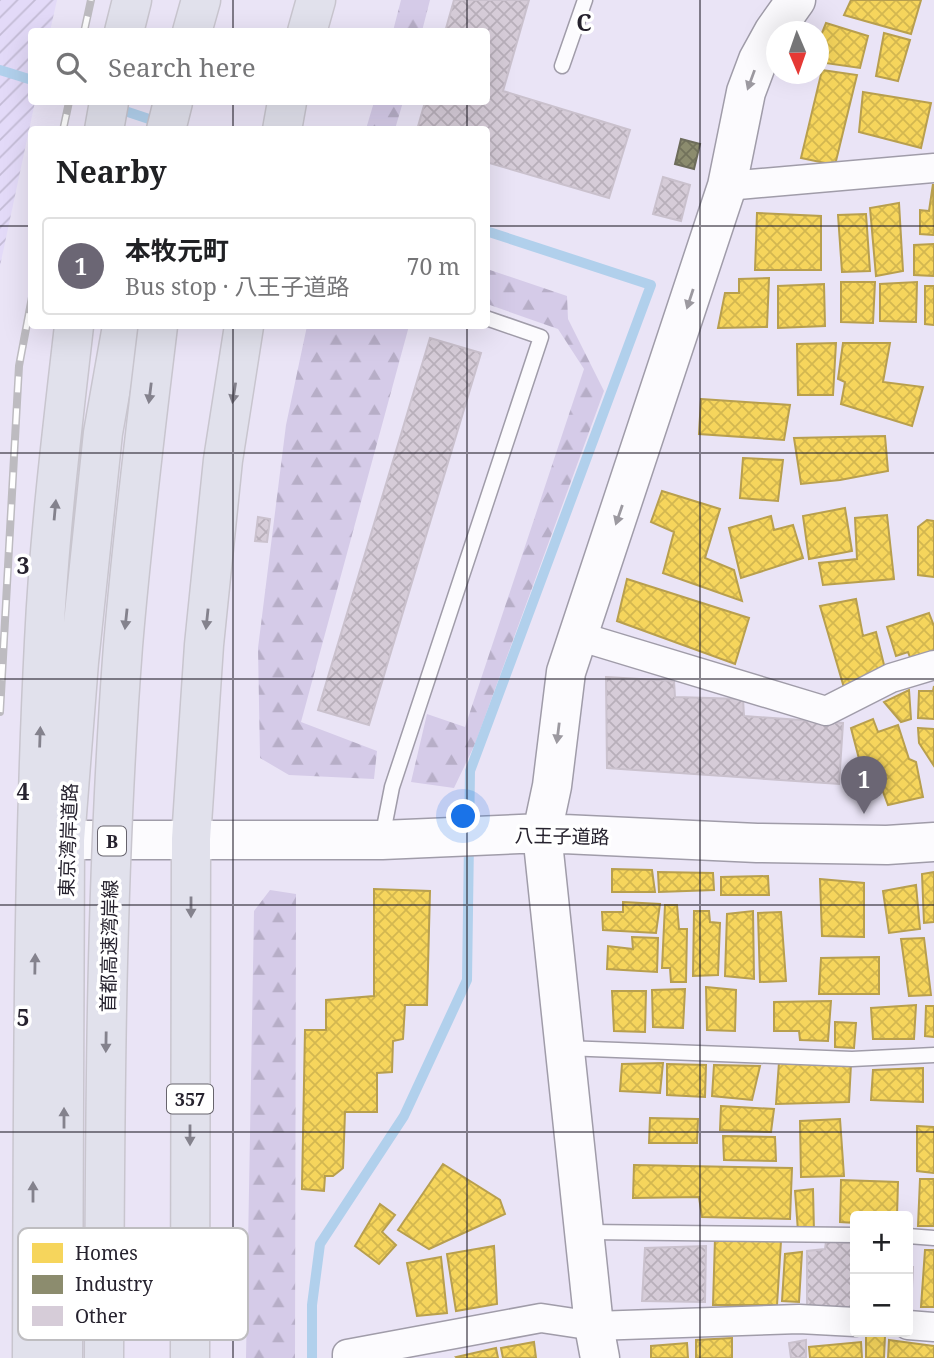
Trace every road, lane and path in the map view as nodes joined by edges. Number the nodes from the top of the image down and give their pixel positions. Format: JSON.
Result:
{"nodes":[{"id":1,"x":132,"y":0,"type":"edge"},
{"id":2,"x":201,"y":0,"type":"edge"},
{"id":3,"x":220,"y":0,"type":"edge"},
{"id":4,"x":316,"y":0,"type":"edge"},
{"id":5,"x":586,"y":0,"type":"edge"},
{"id":6,"x":796,"y":0,"type":"edge"},
{"id":7,"x":125,"y":28,"type":"edge"},
{"id":8,"x":193,"y":28,"type":"edge"},
{"id":9,"x":213,"y":28,"type":"edge"},
{"id":10,"x":308,"y":28,"type":"edge"},
{"id":11,"x":562,"y":66,"type":"dead end"},
{"id":12,"x":108,"y":105,"type":"edge"},
{"id":13,"x":172,"y":105,"type":"edge"},
{"id":14,"x":195,"y":105,"type":"edge"},
{"id":15,"x":286,"y":105,"type":"edge"},
{"id":16,"x":105,"y":126,"type":"edge"},
{"id":17,"x":167,"y":126,"type":"edge"},
{"id":18,"x":192,"y":126,"type":"edge"},
{"id":19,"x":283,"y":126,"type":"edge"},
{"id":20,"x":934,"y":168,"type":"edge"},
{"id":21,"x":727,"y":186,"type":"junction"},
{"id":22,"x":490,"y":319,"type":"edge"},
{"id":23,"x":74,"y":329,"type":"edge"},
{"id":24,"x":121,"y":329,"type":"edge"},
{"id":25,"x":158,"y":329,"type":"edge"},
{"id":26,"x":244,"y":329,"type":"edge"},
{"id":27,"x":578,"y":636,"type":"junction"},
{"id":28,"x":934,"y":665,"type":"edge"},
{"id":29,"x":542,"y":833,"type":"junction"},
{"id":30,"x":191,"y":839,"type":"junction"},
{"id":31,"x":65,"y":840,"type":"junction"},
{"id":32,"x":382,"y":840,"type":"junction"},
{"id":33,"x":934,"y":842,"type":"edge"},
{"id":34,"x":565,"y":1048,"type":"junction"},
{"id":35,"x":934,"y":1055,"type":"edge"},
{"id":36,"x":34,"y":1228,"type":"edge"},
{"id":37,"x":64,"y":1228,"type":"edge"},
{"id":38,"x":105,"y":1228,"type":"edge"},
{"id":39,"x":190,"y":1228,"type":"edge"},
{"id":40,"x":584,"y":1232,"type":"junction"},
{"id":41,"x":850,"y":1235,"type":"edge"},
{"id":42,"x":913,"y":1236,"type":"edge"},
{"id":43,"x":934,"y":1238,"type":"edge"},
{"id":44,"x":850,"y":1322,"type":"edge"},
{"id":45,"x":913,"y":1325,"type":"edge"},
{"id":46,"x":934,"y":1327,"type":"edge"},
{"id":47,"x":33,"y":1340,"type":"edge"},
{"id":48,"x":63,"y":1340,"type":"edge"},
{"id":49,"x":104,"y":1340,"type":"edge"},
{"id":50,"x":190,"y":1340,"type":"edge"},
{"id":51,"x":597,"y":1342,"type":"edge"},
{"id":52,"x":439,"y":1347,"type":"edge"},
{"id":53,"x":33,"y":1358,"type":"edge"},
{"id":54,"x":63,"y":1358,"type":"edge"},
{"id":55,"x":104,"y":1358,"type":"edge"},
{"id":56,"x":190,"y":1358,"type":"edge"},
{"id":57,"x":347,"y":1358,"type":"edge"}],
"edges":[{"from":1,"to":7,"type":"highway"},
{"from":2,"to":8,"type":"highway"},
{"from":3,"to":9,"type":"highway"},
{"from":4,"to":10,"type":"highway"},
{"from":5,"to":11,"type":"lane"},
{"from":6,"to":21,"type":"street","one_way":true},
{"from":12,"to":16,"type":"highway"},
{"from":13,"to":17,"type":"highway"},
{"from":14,"to":18,"type":"highway"},
{"from":15,"to":19,"type":"highway"},
{"from":20,"to":21,"type":"street"},
{"from":21,"to":27,"type":"street","one_way":true},
{"from":22,"to":32,"type":"lane"},
{"from":36,"to":23,"type":"highway","one_way":true},
{"from":24,"to":31,"type":"highway","name":"東京湾岸道路"},
{"from":25,"to":38,"type":"highway","name":"首都高速湾岸線","number":"B","one_way":true,"bridge":true},
{"from":26,"to":30,"type":"highway","number":"357","one_way":true},
{"from":27,"to":28,"type":"street"},
{"from":27,"to":29,"type":"street","one_way":true},
{"from":29,"to":32,"type":"street","name":"八王子道路"},
{"from":29,"to":33,"type":"street","name":"八王子道路"},
{"from":29,"to":34,"type":"street"},
{"from":30,"to":31,"type":"street","name":"八王子道路"},
{"from":30,"to":32,"type":"street","name":"八王子道路"},
{"from":30,"to":39,"type":"highway","number":"357","one_way":true},
{"from":37,"to":31,"type":"highway","name":"東京湾岸道路","one_way":true},
{"from":34,"to":35,"type":"lane"},
{"from":34,"to":40,"type":"street"},
{"from":40,"to":41,"type":"lane"},
{"from":40,"to":51,"type":"street"},
{"from":42,"to":43,"type":"lane"},
{"from":44,"to":51,"type":"street"},
{"from":45,"to":46,"type":"street"},
{"from":53,"to":47,"type":"highway","one_way":true},
{"from":54,"to":48,"type":"highway","name":"東京湾岸道路","one_way":true},
{"from":49,"to":55,"type":"highway","name":"首都高速湾岸線","number":"B","one_way":true,"bridge":true},
{"from":50,"to":56,"type":"highway","number":"357","one_way":true},
{"from":51,"to":52,"type":"street"},
{"from":52,"to":57,"type":"street"}]}
